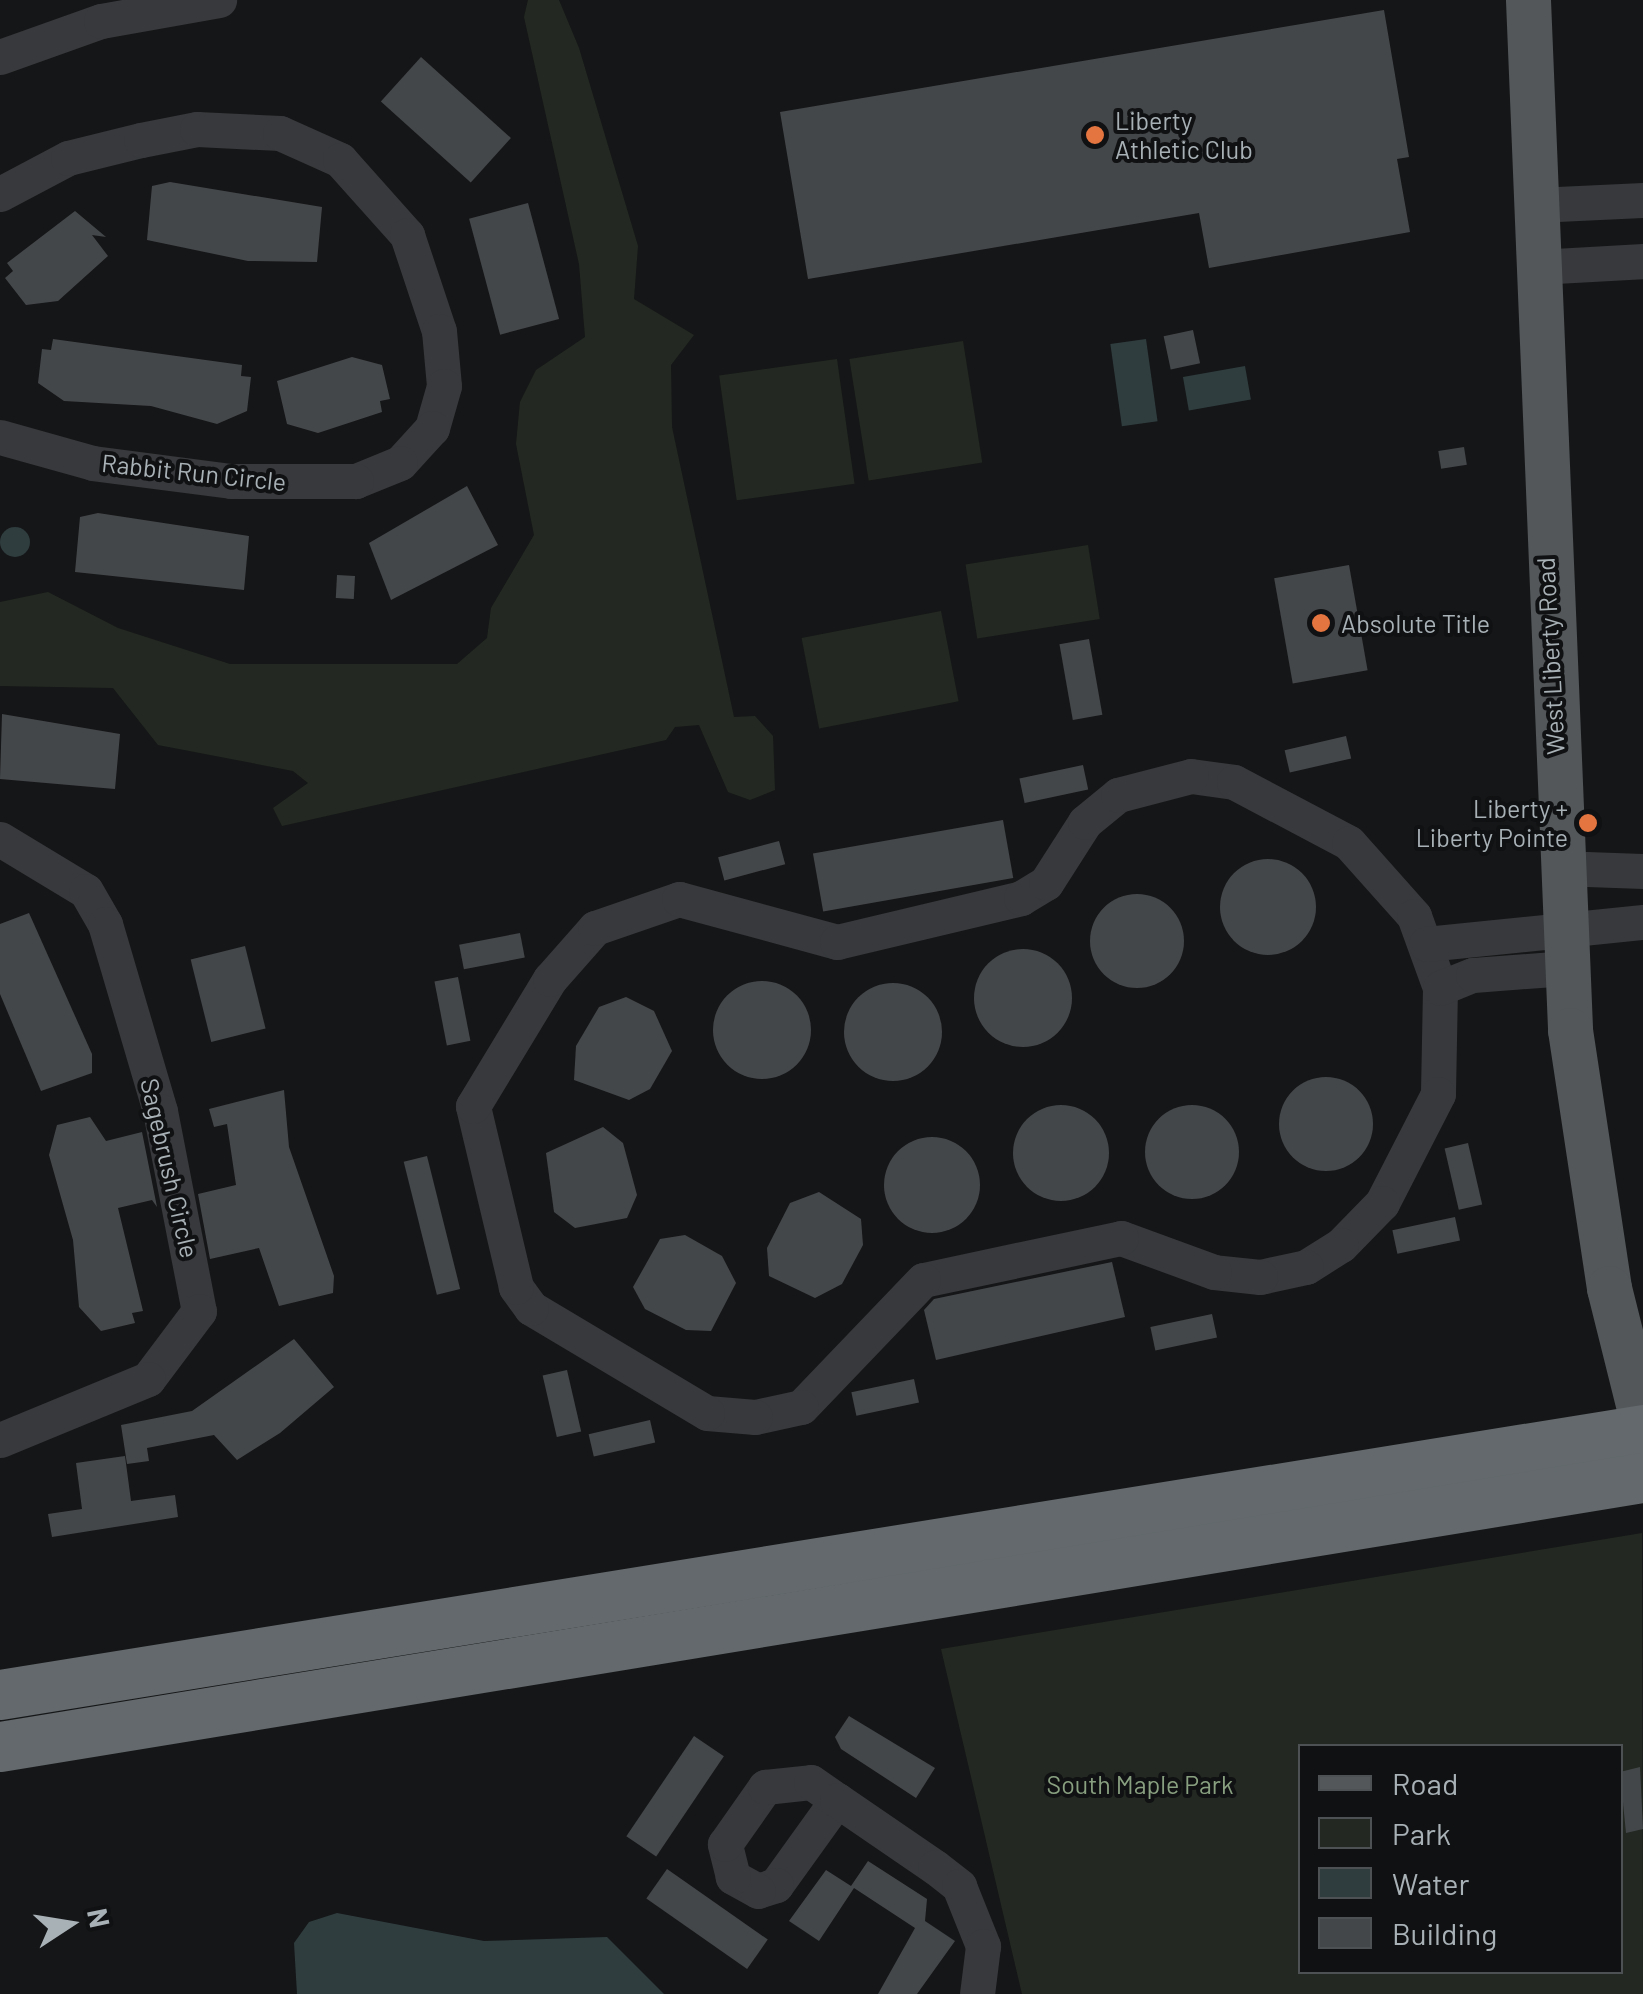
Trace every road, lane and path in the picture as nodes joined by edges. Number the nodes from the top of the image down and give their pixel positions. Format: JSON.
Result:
{"nodes":[{"id":1,"x":219,"y":0,"type":"edge"},
{"id":2,"x":1528,"y":0,"type":"edge"},
{"id":3,"x":143,"y":5,"type":"edge"},
{"id":4,"x":99,"y":11,"type":"edge"},
{"id":5,"x":0,"y":57,"type":"edge"},
{"id":6,"x":0,"y":194,"type":"edge"},
{"id":7,"x":1643,"y":200,"type":"edge"},
{"id":8,"x":1536,"y":205,"type":"junction"},
{"id":9,"x":1643,"y":261,"type":"edge"},
{"id":10,"x":1537,"y":268,"type":"junction"},
{"id":11,"x":0,"y":437,"type":"edge"},
{"id":12,"x":0,"y":838,"type":"edge"},
{"id":13,"x":1560,"y":868,"type":"junction"},
{"id":14,"x":1643,"y":871,"type":"edge"},
{"id":15,"x":1643,"y":922,"type":"edge"},
{"id":16,"x":1426,"y":944,"type":"junction"},
{"id":17,"x":1565,"y":948,"type":"junction"},
{"id":18,"x":1440,"y":988,"type":"junction"},
{"id":19,"x":1643,"y":1427,"type":"edge"},
{"id":20,"x":0,"y":1440,"type":"edge"},
{"id":21,"x":1643,"y":1478,"type":"edge"},
{"id":22,"x":0,"y":1694,"type":"edge"},
{"id":23,"x":0,"y":1747,"type":"edge"},
{"id":24,"x":837,"y":1800,"type":"dead end"},
{"id":25,"x":977,"y":1994,"type":"edge"}],
"edges":[{"from":1,"to":3,"type":"street"},
{"from":2,"to":8,"type":"main road","name":"West Liberty Road"},
{"from":3,"to":4,"type":"street"},
{"from":4,"to":5,"type":"street"},
{"from":6,"to":11,"type":"street","name":"Rabbit Run Circle"},
{"from":7,"to":8,"type":"street"},
{"from":8,"to":10,"type":"main road","name":"West Liberty Road"},
{"from":9,"to":10,"type":"street"},
{"from":10,"to":13,"type":"main road","name":"West Liberty Road"},
{"from":12,"to":20,"type":"street","name":"Sagebrush Circle"},
{"from":13,"to":14,"type":"street"},
{"from":13,"to":17,"type":"main road","name":"West Liberty Road"},
{"from":15,"to":17,"type":"street"},
{"from":16,"to":17,"type":"street"},
{"from":16,"to":18,"type":"street"},
{"from":16,"to":18,"type":"street"},
{"from":17,"to":18,"type":"street"},
{"from":17,"to":19,"type":"main road","name":"West Liberty Road"},
{"from":19,"to":22,"type":"highway"},
{"from":21,"to":23,"type":"highway"},
{"from":24,"to":25,"type":"street"}]}
